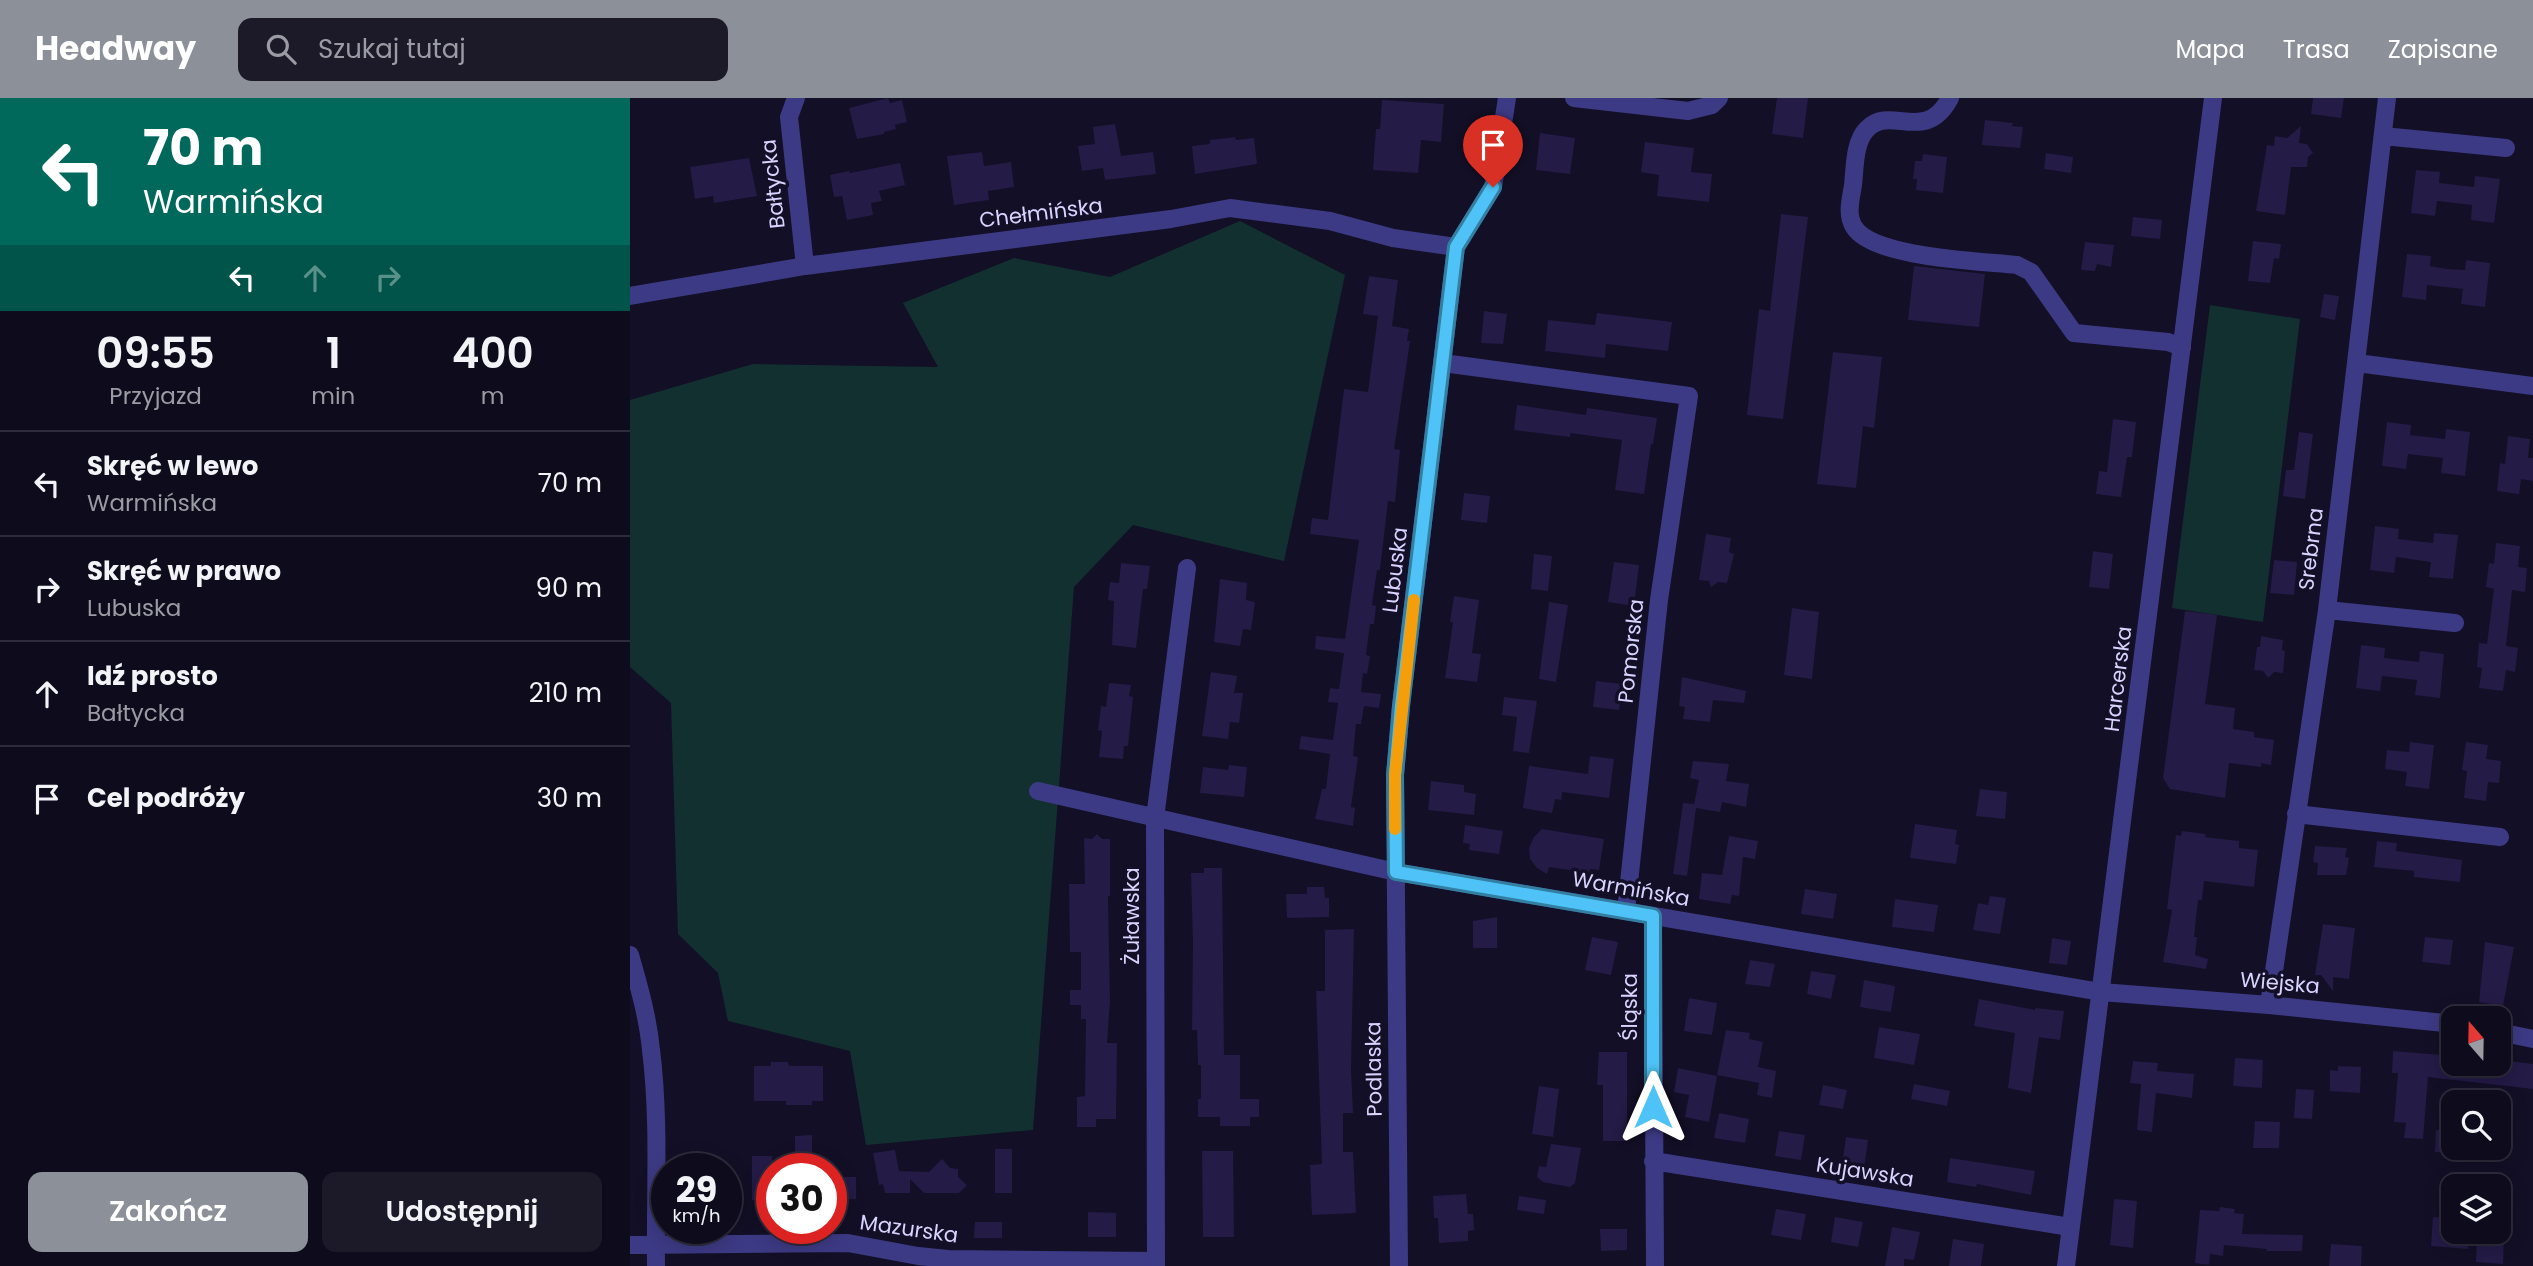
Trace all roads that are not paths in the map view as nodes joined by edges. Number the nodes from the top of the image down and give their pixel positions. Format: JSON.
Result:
{"nodes":[{"id":1,"x":796,"y":98,"type":"edge"},
{"id":2,"x":1507,"y":98,"type":"edge"},
{"id":3,"x":1574,"y":98,"type":"edge"},
{"id":4,"x":1719,"y":98,"type":"edge"},
{"id":5,"x":1951,"y":98,"type":"edge"},
{"id":6,"x":2213,"y":98,"type":"edge"},
{"id":7,"x":2387,"y":98,"type":"edge"},
{"id":8,"x":2383,"y":136,"type":"junction"},
{"id":9,"x":2506,"y":148,"type":"dead end"},
{"id":10,"x":1456,"y":247,"type":"junction"},
{"id":11,"x":804,"y":266,"type":"junction"},
{"id":12,"x":630,"y":296,"type":"edge"},
{"id":13,"x":2182,"y":347,"type":"junction"},
{"id":14,"x":1443,"y":363,"type":"junction"},
{"id":15,"x":2357,"y":363,"type":"junction"},
{"id":16,"x":2533,"y":386,"type":"edge"},
{"id":17,"x":1187,"y":568,"type":"dead end"},
{"id":18,"x":2327,"y":610,"type":"junction"},
{"id":19,"x":2455,"y":623,"type":"dead end"},
{"id":20,"x":1038,"y":791,"type":"dead end"},
{"id":21,"x":2297,"y":814,"type":"junction"},
{"id":22,"x":1154,"y":818,"type":"junction"},
{"id":23,"x":2500,"y":837,"type":"dead end"},
{"id":24,"x":1396,"y":872,"type":"junction"},
{"id":25,"x":1626,"y":911,"type":"junction"},
{"id":26,"x":1653,"y":916,"type":"junction"},
{"id":27,"x":630,"y":955,"type":"edge"},
{"id":28,"x":2101,"y":992,"type":"junction"},
{"id":29,"x":2270,"y":1004,"type":"junction"},
{"id":30,"x":2441,"y":1023,"type":"edge"},
{"id":31,"x":2511,"y":1034,"type":"edge"},
{"id":32,"x":2533,"y":1039,"type":"edge"},
{"id":33,"x":655,"y":1153,"type":"edge"},
{"id":34,"x":1653,"y":1161,"type":"junction"},
{"id":35,"x":2070,"y":1227,"type":"junction"},
{"id":36,"x":656,"y":1244,"type":"joint"},
{"id":37,"x":742,"y":1244,"type":"edge"},
{"id":38,"x":630,"y":1245,"type":"edge"},
{"id":39,"x":1156,"y":1263,"type":"edge"},
{"id":40,"x":656,"y":1266,"type":"edge"},
{"id":41,"x":1399,"y":1266,"type":"edge"},
{"id":42,"x":1655,"y":1266,"type":"edge"},
{"id":43,"x":2066,"y":1266,"type":"edge"}],
"edges":[{"from":1,"to":11,"type":"street","name":"Bałtycka"},
{"from":2,"to":10,"type":"street"},
{"from":3,"to":4,"type":"street"},
{"from":5,"to":13,"type":"street"},
{"from":6,"to":13,"type":"street","name":"Harcerska"},
{"from":7,"to":8,"type":"street","name":"Srebrna"},
{"from":8,"to":9,"type":"street"},
{"from":8,"to":15,"type":"street","name":"Srebrna"},
{"from":10,"to":11,"type":"street","name":"Chełmińska"},
{"from":10,"to":14,"type":"street","name":"Lubuska"},
{"from":11,"to":12,"type":"street","name":"Chełmińska"},
{"from":13,"to":28,"type":"street","name":"Harcerska"},
{"from":14,"to":24,"type":"street","name":"Lubuska"},
{"from":14,"to":25,"type":"street","name":"Pomorska"},
{"from":15,"to":16,"type":"street"},
{"from":15,"to":18,"type":"street","name":"Srebrna"},
{"from":17,"to":22,"type":"street","name":"Żuławska"},
{"from":18,"to":19,"type":"street"},
{"from":18,"to":21,"type":"street","name":"Srebrna"},
{"from":20,"to":22,"type":"street","name":"Warmińska"},
{"from":21,"to":23,"type":"street"},
{"from":21,"to":29,"type":"street","name":"Srebrna"},
{"from":22,"to":24,"type":"street","name":"Warmińska"},
{"from":22,"to":39,"type":"street","name":"Żuławska"},
{"from":24,"to":25,"type":"street","name":"Warmińska"},
{"from":24,"to":41,"type":"street","name":"Podlaska"},
{"from":25,"to":26,"type":"street","name":"Warmińska"},
{"from":26,"to":28,"type":"street","name":"Warmińska"},
{"from":26,"to":34,"type":"street","name":"Śląska"},
{"from":27,"to":33,"type":"street"},
{"from":28,"to":29,"type":"street","name":"Wiejska"},
{"from":28,"to":35,"type":"street","name":"Harcerska"},
{"from":29,"to":30,"type":"street","name":"Wiejska"},
{"from":31,"to":32,"type":"street"},
{"from":34,"to":35,"type":"street","name":"Kujawska"},
{"from":34,"to":42,"type":"street","name":"Śląska"},
{"from":35,"to":43,"type":"street","name":"Harcerska"},
{"from":36,"to":38,"type":"street","name":"Mazurska"},
{"from":36,"to":40,"type":"street"},
{"from":37,"to":39,"type":"street","name":"Mazurska"}]}
